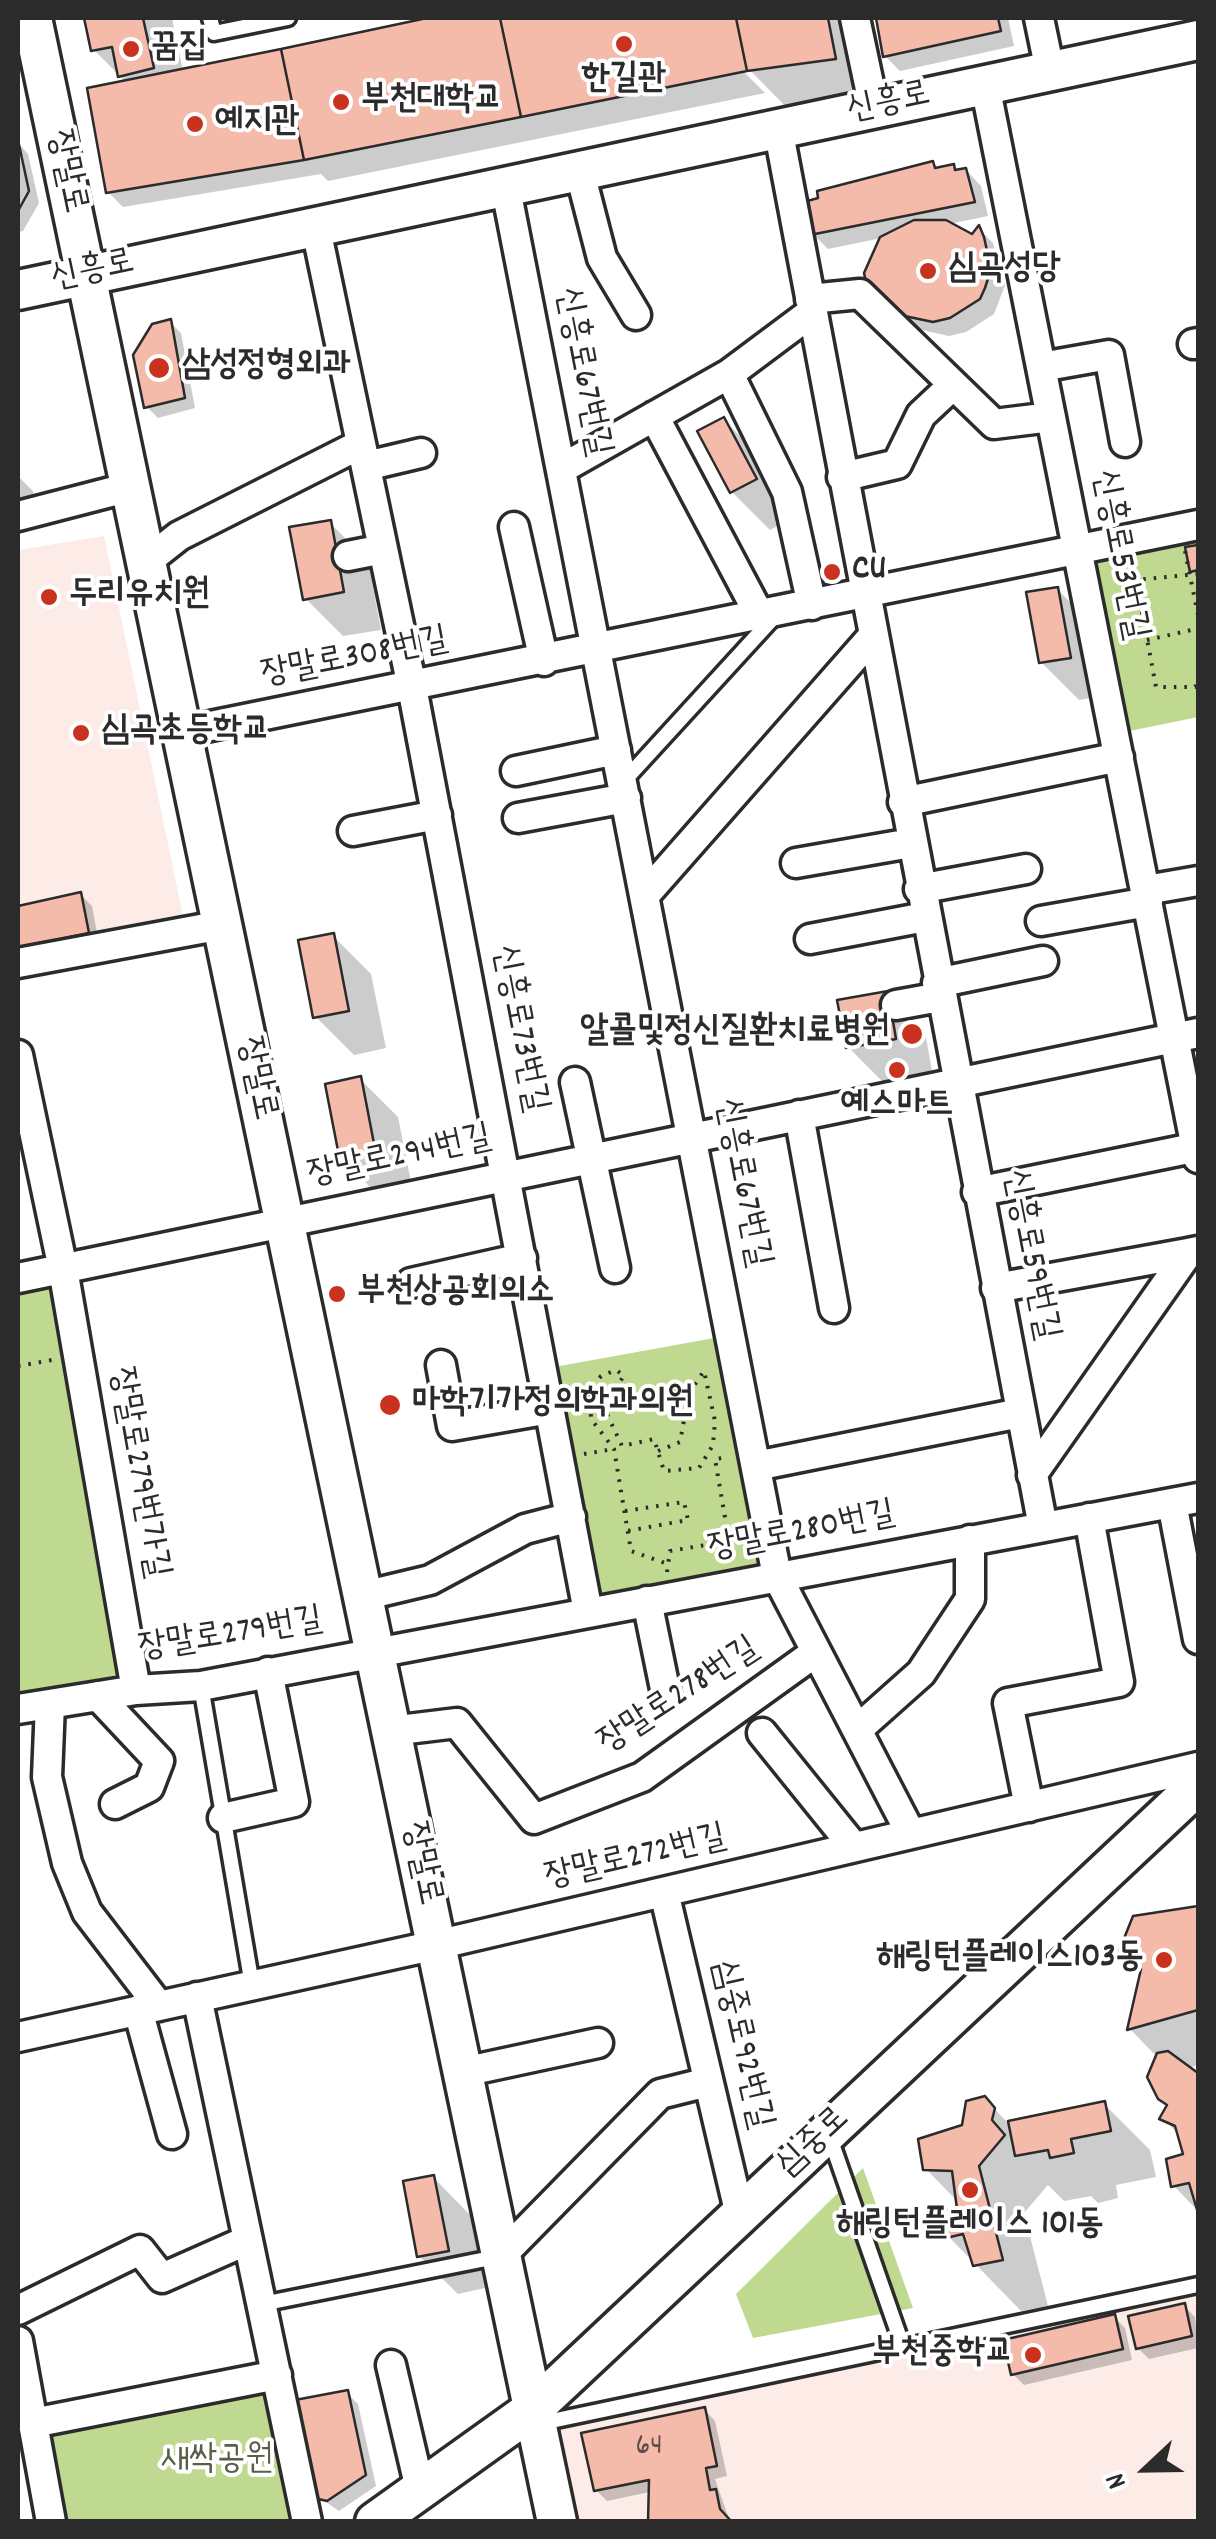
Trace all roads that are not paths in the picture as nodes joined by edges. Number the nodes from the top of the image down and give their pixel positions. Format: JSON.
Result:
{"nodes":[{"id":1,"x":32,"y":18,"type":"edge"},
{"id":2,"x":210,"y":18,"type":"edge"},
{"id":3,"x":288,"y":18,"type":"edge"},
{"id":4,"x":854,"y":18,"type":"edge"},
{"id":5,"x":1039,"y":18,"type":"edge"},
{"id":6,"x":1198,"y":40,"type":"edge"},
{"id":7,"x":1050,"y":71,"type":"junction"},
{"id":8,"x":985,"y":85,"type":"junction"},
{"id":9,"x":874,"y":108,"type":"junction"},
{"id":10,"x":778,"y":128,"type":"junction"},
{"id":11,"x":579,"y":169,"type":"junction"},
{"id":12,"x":505,"y":184,"type":"junction"},
{"id":13,"x":315,"y":224,"type":"junction"},
{"id":14,"x":86,"y":275,"type":"junction"},
{"id":15,"x":18,"y":290,"type":"edge"},
{"id":16,"x":811,"y":306,"type":"junction"},
{"id":17,"x":636,"y":314,"type":"dead end"},
{"id":18,"x":1041,"y":367,"type":"junction"},
{"id":19,"x":729,"y":374,"type":"junction"},
{"id":20,"x":953,"y":385,"type":"junction"},
{"id":21,"x":654,"y":416,"type":"junction"},
{"id":22,"x":1052,"y":417,"type":"junction"},
{"id":23,"x":1125,"y":442,"type":"dead end"},
{"id":24,"x":420,"y":453,"type":"dead end"},
{"id":25,"x":363,"y":455,"type":"junction"},
{"id":26,"x":561,"y":468,"type":"junction"},
{"id":27,"x":842,"y":477,"type":"junction"},
{"id":28,"x":130,"y":487,"type":"junction"},
{"id":29,"x":18,"y":516,"type":"edge"},
{"id":30,"x":1198,"y":525,"type":"edge"},
{"id":31,"x":514,"y":527,"type":"dead end"},
{"id":32,"x":1078,"y":549,"type":"junction"},
{"id":33,"x":383,"y":550,"type":"junction"},
{"id":34,"x":348,"y":556,"type":"dead end"},
{"id":35,"x":146,"y":562,"type":"junction"},
{"id":36,"x":864,"y":594,"type":"junction"},
{"id":37,"x":812,"y":605,"type":"junction"},
{"id":38,"x":770,"y":614,"type":"junction"},
{"id":39,"x":872,"y":637,"type":"junction"},
{"id":40,"x":597,"y":650,"type":"junction"},
{"id":41,"x":544,"y":661,"type":"junction"},
{"id":42,"x":412,"y":687,"type":"junction"},
{"id":43,"x":182,"y":732,"type":"junction"},
{"id":44,"x":616,"y":750,"type":"junction"},
{"id":45,"x":1119,"y":757,"type":"junction"},
{"id":46,"x":516,"y":771,"type":"dead end"},
{"id":47,"x":624,"y":790,"type":"junction"},
{"id":48,"x":903,"y":802,"type":"junction"},
{"id":49,"x":437,"y":816,"type":"junction"},
{"id":50,"x":518,"y":818,"type":"dead end"},
{"id":51,"x":353,"y":832,"type":"dead end"},
{"id":52,"x":911,"y":843,"type":"junction"},
{"id":53,"x":796,"y":863,"type":"dead end"},
{"id":54,"x":1026,"y":868,"type":"dead end"},
{"id":55,"x":1198,"y":881,"type":"edge"},
{"id":56,"x":645,"y":895,"type":"junction"},
{"id":57,"x":1147,"y":896,"type":"junction"},
{"id":58,"x":922,"y":903,"type":"junction"},
{"id":59,"x":1041,"y":921,"type":"dead end"},
{"id":60,"x":222,"y":925,"type":"junction"},
{"id":61,"x":810,"y":939,"type":"dead end"},
{"id":62,"x":1042,"y":961,"type":"dead end"},
{"id":63,"x":18,"y":964,"type":"edge"},
{"id":64,"x":938,"y":990,"type":"junction"},
{"id":65,"x":896,"y":1005,"type":"dead end"},
{"id":66,"x":1187,"y":1035,"type":"edge"},
{"id":67,"x":18,"y":1055,"type":"edge"},
{"id":68,"x":575,"y":1082,"type":"dead end"},
{"id":69,"x":956,"y":1082,"type":"junction"},
{"id":70,"x":799,"y":1115,"type":"junction"},
{"id":71,"x":693,"y":1137,"type":"junction"},
{"id":72,"x":1198,"y":1151,"type":"edge"},
{"id":73,"x":591,"y":1158,"type":"junction"},
{"id":74,"x":507,"y":1176,"type":"junction"},
{"id":75,"x":977,"y":1192,"type":"junction"},
{"id":76,"x":284,"y":1222,"type":"junction"},
{"id":77,"x":1193,"y":1252,"type":"edge"},
{"id":78,"x":522,"y":1258,"type":"junction"},
{"id":79,"x":615,"y":1268,"type":"dead end"},
{"id":80,"x":63,"y":1269,"type":"junction"},
{"id":81,"x":18,"y":1278,"type":"edge"},
{"id":82,"x":411,"y":1284,"type":"dead end"},
{"id":83,"x":996,"y":1288,"type":"junction"},
{"id":84,"x":834,"y":1308,"type":"dead end"},
{"id":85,"x":441,"y":1366,"type":"dead end"},
{"id":86,"x":550,"y":1409,"type":"junction"},
{"id":87,"x":1020,"y":1413,"type":"junction"},
{"id":88,"x":755,"y":1459,"type":"junction"},
{"id":89,"x":1032,"y":1475,"type":"junction"},
{"id":90,"x":1185,"y":1500,"type":"edge"},
{"id":91,"x":571,"y":1517,"type":"junction"},
{"id":92,"x":1088,"y":1518,"type":"junction"},
{"id":93,"x":1043,"y":1527,"type":"junction"},
{"id":94,"x":970,"y":1540,"type":"junction"},
{"id":95,"x":777,"y":1576,"type":"junction"},
{"id":96,"x":362,"y":1596,"type":"junction"},
{"id":97,"x":659,"y":1598,"type":"junction"},
{"id":98,"x":588,"y":1612,"type":"junction"},
{"id":99,"x":1198,"y":1639,"type":"edge"},
{"id":100,"x":374,"y":1652,"type":"junction"},
{"id":101,"x":816,"y":1652,"type":"junction"},
{"id":102,"x":268,"y":1672,"type":"junction"},
{"id":103,"x":201,"y":1686,"type":"junction"},
{"id":104,"x":136,"y":1690,"type":"junction"},
{"id":105,"x":666,"y":1694,"type":"dead end"},
{"id":106,"x":98,"y":1696,"type":"junction"},
{"id":107,"x":50,"y":1704,"type":"junction"},
{"id":108,"x":18,"y":1709,"type":"edge"},
{"id":109,"x":391,"y":1730,"type":"junction"},
{"id":110,"x":857,"y":1730,"type":"junction"},
{"id":111,"x":762,"y":1733,"type":"dead end"},
{"id":112,"x":1198,"y":1768,"type":"edge"},
{"id":113,"x":1198,"y":1784,"type":"edge"},
{"id":114,"x":115,"y":1804,"type":"dead end"},
{"id":115,"x":1028,"y":1806,"type":"junction"},
{"id":116,"x":224,"y":1818,"type":"junction"},
{"id":117,"x":911,"y":1834,"type":"junction"},
{"id":118,"x":854,"y":1848,"type":"junction"},
{"id":119,"x":664,"y":1892,"type":"junction"},
{"id":120,"x":436,"y":1945,"type":"junction"},
{"id":121,"x":252,"y":1985,"type":"junction"},
{"id":122,"x":197,"y":1997,"type":"junction"},
{"id":123,"x":149,"y":2008,"type":"junction"},
{"id":124,"x":18,"y":2036,"type":"edge"},
{"id":125,"x":598,"y":2043,"type":"dead end"},
{"id":126,"x":463,"y":2072,"type":"junction"},
{"id":127,"x":708,"y":2082,"type":"junction"},
{"id":128,"x":828,"y":2132,"type":"junction"},
{"id":129,"x":172,"y":2134,"type":"dead end"},
{"id":130,"x":740,"y":2215,"type":"junction"},
{"id":131,"x":248,"y":2240,"type":"junction"},
{"id":132,"x":501,"y":2256,"type":"junction"},
{"id":133,"x":1198,"y":2285,"type":"edge"},
{"id":134,"x":262,"y":2304,"type":"junction"},
{"id":135,"x":18,"y":2310,"type":"edge"},
{"id":136,"x":18,"y":2341,"type":"edge"},
{"id":137,"x":903,"y":2347,"type":"junction"},
{"id":138,"x":391,"y":2365,"type":"dead end"},
{"id":139,"x":277,"y":2375,"type":"junction"},
{"id":140,"x":535,"y":2416,"type":"junction"},
{"id":141,"x":28,"y":2433,"type":"edge"},
{"id":142,"x":420,"y":2489,"type":"junction"},
{"id":143,"x":51,"y":2522,"type":"edge"},
{"id":144,"x":307,"y":2522,"type":"edge"},
{"id":145,"x":375,"y":2522,"type":"edge"},
{"id":146,"x":557,"y":2522,"type":"edge"}],
"edges":[{"from":1,"to":14,"type":"street","name":"장말로"},
{"from":2,"to":3,"type":"lane"},
{"from":4,"to":9,"type":"street"},
{"from":5,"to":7,"type":"street"},
{"from":6,"to":7,"type":"street","name":"신흥로"},
{"from":7,"to":8,"type":"street","name":"신흥로"},
{"from":8,"to":9,"type":"street","name":"신흥로"},
{"from":8,"to":18,"type":"street","name":"신흥로53번길"},
{"from":9,"to":10,"type":"street","name":"신흥로"},
{"from":10,"to":11,"type":"street","name":"신흥로"},
{"from":10,"to":16,"type":"street","name":"신흥로59번길"},
{"from":11,"to":12,"type":"street","name":"신흥로"},
{"from":11,"to":17,"type":"street"},
{"from":12,"to":13,"type":"street","name":"신흥로"},
{"from":12,"to":26,"type":"street","name":"신흥로67번길"},
{"from":13,"to":14,"type":"street","name":"신흥로"},
{"from":13,"to":25,"type":"street","name":"신흥로73번길"},
{"from":14,"to":15,"type":"street","name":"신흥로"},
{"from":14,"to":28,"type":"street","name":"장말로"},
{"from":16,"to":19,"type":"street"},
{"from":16,"to":20,"type":"street"},
{"from":16,"to":27,"type":"street","name":"신흥로59번길"},
{"from":18,"to":22,"type":"street","name":"신흥로53번길"},
{"from":18,"to":23,"type":"street","name":"신흥로53번길"},
{"from":19,"to":21,"type":"street"},
{"from":19,"to":37,"type":"street"},
{"from":20,"to":22,"type":"street"},
{"from":20,"to":27,"type":"street"},
{"from":21,"to":26,"type":"street"},
{"from":21,"to":38,"type":"street"},
{"from":22,"to":32,"type":"street","name":"신흥로53번길"},
{"from":24,"to":25,"type":"street"},
{"from":25,"to":33,"type":"street","name":"신흥로73번길"},
{"from":25,"to":35,"type":"street"},
{"from":26,"to":40,"type":"street","name":"신흥로67번길"},
{"from":27,"to":36,"type":"street","name":"신흥로59번길"},
{"from":28,"to":29,"type":"street"},
{"from":28,"to":35,"type":"street","name":"장말로"},
{"from":30,"to":32,"type":"street","name":"장말로308번길"},
{"from":31,"to":41,"type":"street"},
{"from":32,"to":36,"type":"street","name":"장말로308번길"},
{"from":32,"to":45,"type":"street","name":"신흥로53번길"},
{"from":33,"to":34,"type":"street"},
{"from":33,"to":42,"type":"street","name":"신흥로73번길"},
{"from":35,"to":43,"type":"street","name":"장말로"},
{"from":36,"to":37,"type":"street","name":"장말로308번길"},
{"from":36,"to":39,"type":"street","name":"신흥로59번길"},
{"from":37,"to":38,"type":"street","name":"장말로308번길"},
{"from":38,"to":40,"type":"street","name":"장말로308번길"},
{"from":38,"to":47,"type":"lane"},
{"from":39,"to":48,"type":"street","name":"신흥로59번길"},
{"from":39,"to":56,"type":"street"},
{"from":40,"to":41,"type":"street","name":"장말로308번길"},
{"from":40,"to":44,"type":"street","name":"신흥로67번길"},
{"from":41,"to":42,"type":"street","name":"장말로308번길"},
{"from":42,"to":43,"type":"street","name":"장말로308번길"},
{"from":42,"to":49,"type":"street","name":"신흥로73번길"},
{"from":43,"to":60,"type":"street","name":"장말로"},
{"from":44,"to":46,"type":"street"},
{"from":44,"to":47,"type":"street","name":"신흥로67번길"},
{"from":45,"to":48,"type":"street"},
{"from":45,"to":57,"type":"street","name":"신흥로53번길"},
{"from":47,"to":50,"type":"street"},
{"from":47,"to":56,"type":"street","name":"신흥로67번길"},
{"from":48,"to":52,"type":"street","name":"신흥로59번길"},
{"from":49,"to":51,"type":"street"},
{"from":49,"to":74,"type":"street","name":"신흥로73번길"},
{"from":52,"to":53,"type":"street"},
{"from":52,"to":58,"type":"street","name":"신흥로59번길"},
{"from":54,"to":58,"type":"street"},
{"from":55,"to":57,"type":"street"},
{"from":56,"to":71,"type":"street","name":"신흥로67번길"},
{"from":57,"to":59,"type":"street"},
{"from":57,"to":66,"type":"street","name":"신흥로53번길"},
{"from":58,"to":61,"type":"street"},
{"from":58,"to":64,"type":"street","name":"신흥로59번길"},
{"from":60,"to":63,"type":"street"},
{"from":60,"to":76,"type":"street","name":"장말로"},
{"from":62,"to":64,"type":"street"},
{"from":64,"to":65,"type":"street"},
{"from":64,"to":69,"type":"street","name":"신흥로59번길"},
{"from":66,"to":69,"type":"street","name":"장말로294번길"},
{"from":66,"to":72,"type":"street","name":"신흥로53번길"},
{"from":67,"to":80,"type":"street","name":"장말로279번가길"},
{"from":68,"to":73,"type":"street"},
{"from":69,"to":70,"type":"street","name":"장말로294번길"},
{"from":69,"to":75,"type":"street","name":"신흥로59번길"},
{"from":70,"to":71,"type":"street","name":"장말로294번길"},
{"from":70,"to":84,"type":"street"},
{"from":71,"to":73,"type":"street","name":"장말로294번길"},
{"from":71,"to":88,"type":"street","name":"신흥로67번길"},
{"from":72,"to":75,"type":"street"},
{"from":73,"to":74,"type":"street","name":"장말로294번길"},
{"from":73,"to":79,"type":"street"},
{"from":74,"to":76,"type":"street","name":"장말로294번길"},
{"from":74,"to":78,"type":"street","name":"신흥로73번길"},
{"from":75,"to":83,"type":"street","name":"신흥로59번길"},
{"from":76,"to":80,"type":"street","name":"장말로294번길"},
{"from":76,"to":96,"type":"street","name":"장말로"},
{"from":77,"to":83,"type":"street"},
{"from":77,"to":89,"type":"street"},
{"from":78,"to":82,"type":"street"},
{"from":78,"to":86,"type":"street","name":"신흥로73번길"},
{"from":80,"to":81,"type":"street","name":"장말로294번길"},
{"from":80,"to":104,"type":"street","name":"장말로279번가길"},
{"from":83,"to":87,"type":"street","name":"신흥로59번길"},
{"from":85,"to":86,"type":"street"},
{"from":86,"to":91,"type":"street","name":"신흥로73번길"},
{"from":87,"to":88,"type":"street"},
{"from":87,"to":89,"type":"street","name":"신흥로59번길"},
{"from":88,"to":95,"type":"street","name":"신흥로67번길"},
{"from":89,"to":93,"type":"street","name":"신흥로59번길"},
{"from":90,"to":92,"type":"street","name":"장말로280번길"},
{"from":90,"to":99,"type":"street"},
{"from":91,"to":96,"type":"street"},
{"from":91,"to":98,"type":"street","name":"신흥로73번길"},
{"from":92,"to":93,"type":"street","name":"장말로280번길"},
{"from":92,"to":115,"type":"street"},
{"from":93,"to":94,"type":"street","name":"장말로280번길"},
{"from":94,"to":95,"type":"street","name":"장말로280번길"},
{"from":94,"to":110,"type":"street"},
{"from":95,"to":97,"type":"street","name":"장말로280번길"},
{"from":95,"to":101,"type":"street","name":"신흥로67번길"},
{"from":96,"to":100,"type":"street","name":"장말로"},
{"from":97,"to":98,"type":"street","name":"장말로280번길"},
{"from":97,"to":105,"type":"street"},
{"from":98,"to":100,"type":"street","name":"장말로280번길"},
{"from":100,"to":102,"type":"street","name":"장말로279번길"},
{"from":100,"to":109,"type":"street","name":"장말로"},
{"from":101,"to":109,"type":"street","name":"장말로278번길"},
{"from":101,"to":110,"type":"street","name":"신흥로67번길"},
{"from":102,"to":103,"type":"street","name":"장말로279번길"},
{"from":102,"to":116,"type":"street"},
{"from":103,"to":104,"type":"street","name":"장말로279번길"},
{"from":103,"to":116,"type":"lane"},
{"from":104,"to":106,"type":"street","name":"장말로279번길"},
{"from":106,"to":107,"type":"street","name":"장말로279번길"},
{"from":106,"to":114,"type":"street","name":"장말로279번길"},
{"from":107,"to":108,"type":"street","name":"장말로279번길"},
{"from":107,"to":123,"type":"street"},
{"from":109,"to":120,"type":"street","name":"장말로"},
{"from":110,"to":117,"type":"street","name":"신흥로67번길"},
{"from":111,"to":118,"type":"street"},
{"from":112,"to":115,"type":"street","name":"장말로272번길"},
{"from":113,"to":128,"type":"street","name":"심중로"},
{"from":115,"to":117,"type":"street","name":"장말로272번길"},
{"from":116,"to":121,"type":"lane"},
{"from":117,"to":118,"type":"street","name":"장말로272번길"},
{"from":118,"to":119,"type":"street","name":"장말로272번길"},
{"from":119,"to":120,"type":"street","name":"장말로272번길"},
{"from":119,"to":127,"type":"street","name":"심중로92번길"},
{"from":120,"to":121,"type":"street","name":"장말로272번길"},
{"from":120,"to":126,"type":"street","name":"장말로"},
{"from":121,"to":122,"type":"street","name":"장말로272번길"},
{"from":122,"to":123,"type":"street","name":"장말로272번길"},
{"from":122,"to":131,"type":"street"},
{"from":123,"to":124,"type":"street","name":"장말로272번길"},
{"from":123,"to":129,"type":"street"},
{"from":125,"to":126,"type":"street"},
{"from":126,"to":132,"type":"street","name":"장말로"},
{"from":127,"to":130,"type":"street","name":"심중로92번길"},
{"from":127,"to":132,"type":"street"},
{"from":128,"to":130,"type":"street","name":"심중로"},
{"from":128,"to":137,"type":"lane"},
{"from":130,"to":140,"type":"street","name":"심중로"},
{"from":131,"to":134,"type":"street"},
{"from":131,"to":135,"type":"street"},
{"from":132,"to":134,"type":"lane"},
{"from":132,"to":140,"type":"street","name":"장말로"},
{"from":133,"to":137,"type":"lane"},
{"from":134,"to":139,"type":"street"},
{"from":136,"to":141,"type":"street"},
{"from":137,"to":140,"type":"lane"},
{"from":138,"to":142,"type":"street"},
{"from":139,"to":141,"type":"street"},
{"from":139,"to":144,"type":"street"},
{"from":140,"to":142,"type":"street","name":"심중로"},
{"from":140,"to":146,"type":"street","name":"장말로"},
{"from":141,"to":143,"type":"street"},
{"from":142,"to":145,"type":"street","name":"심중로"}]}
